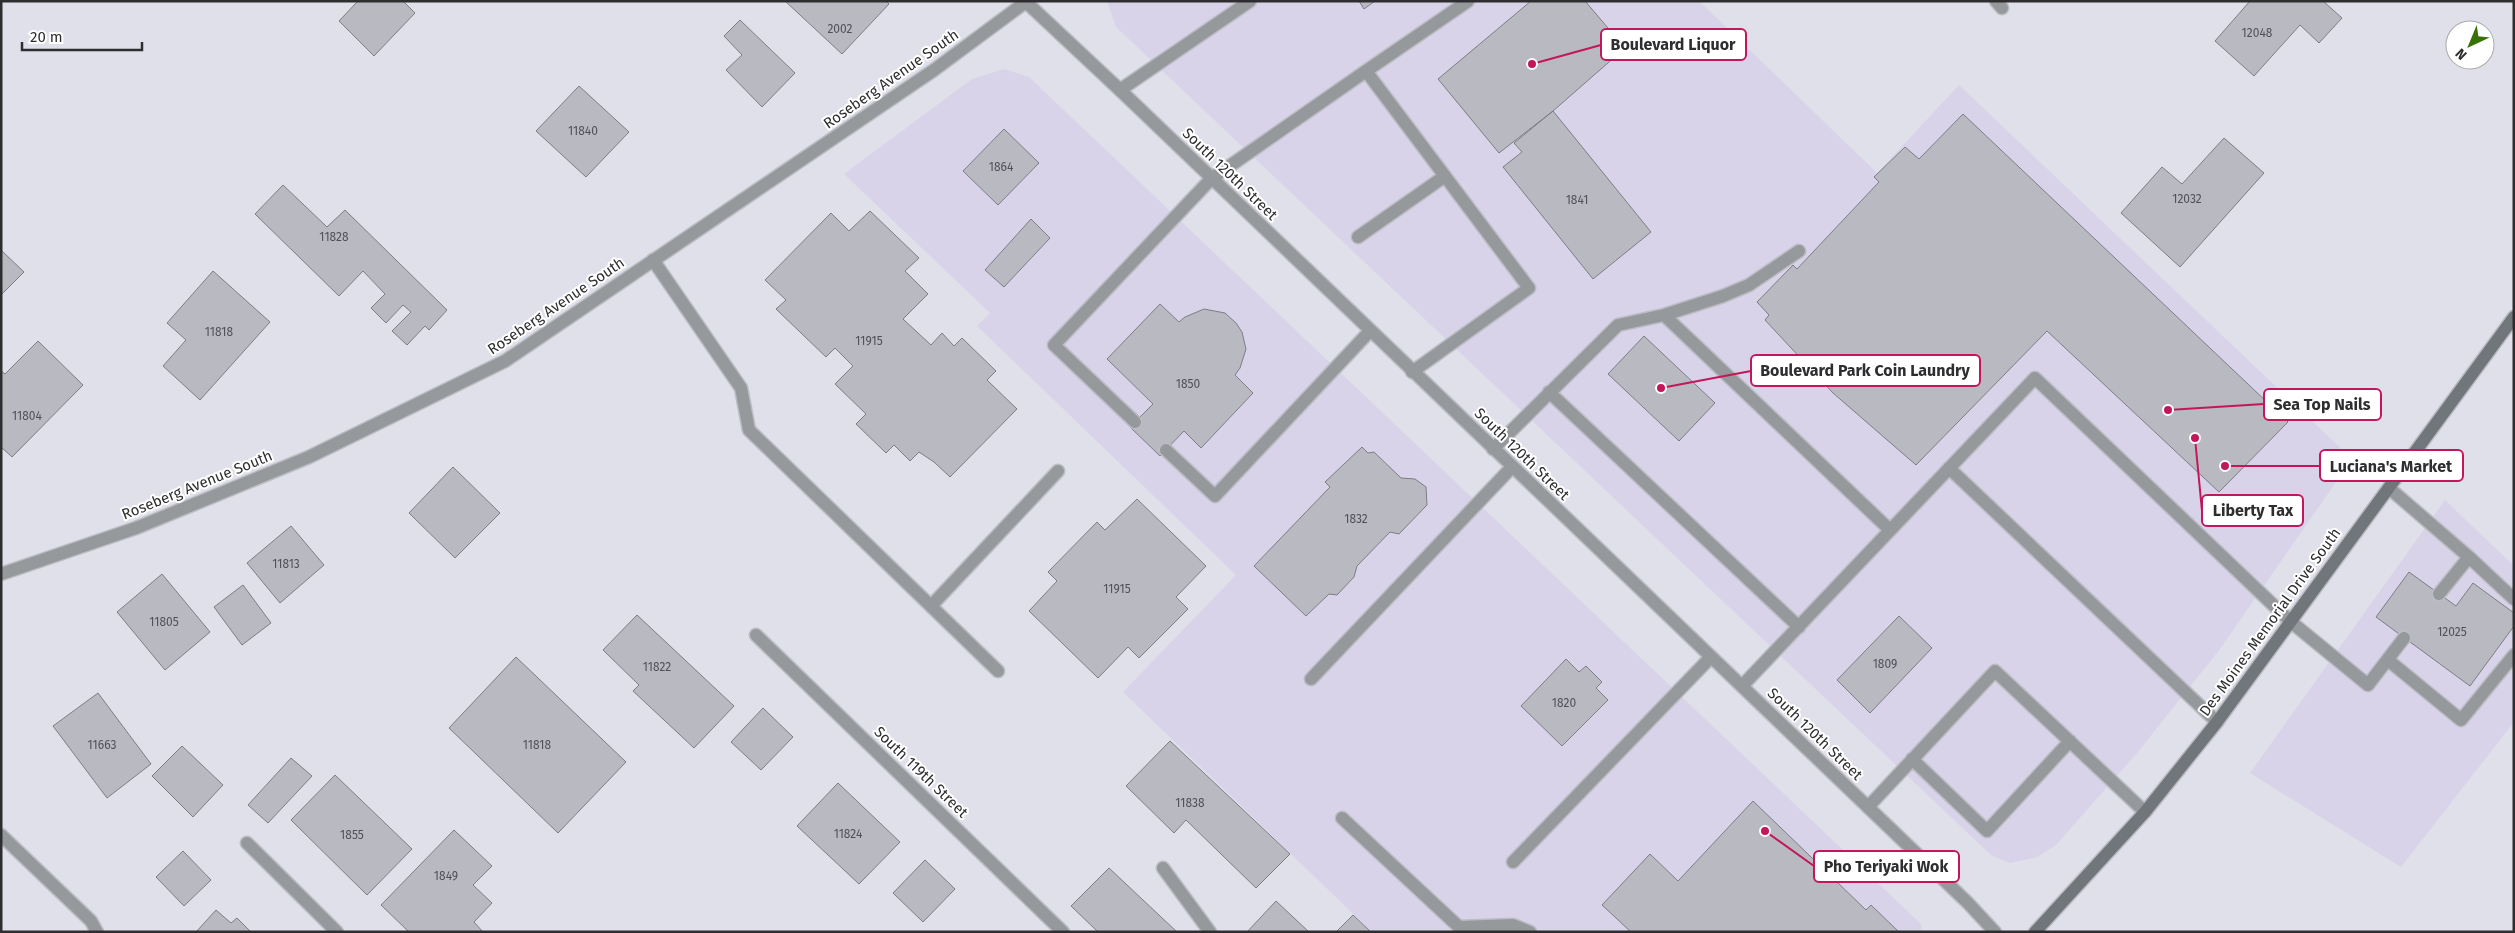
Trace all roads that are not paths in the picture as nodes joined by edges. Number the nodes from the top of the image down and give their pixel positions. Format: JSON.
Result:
{"nodes":[{"id":1,"x":1250,"y":1,"type":"edge"},
{"id":2,"x":1468,"y":1,"type":"edge"},
{"id":3,"x":1026,"y":2,"type":"edge"},
{"id":4,"x":1366,"y":71,"type":"junction"},
{"id":5,"x":1120,"y":90,"type":"junction"},
{"id":6,"x":1445,"y":176,"type":"junction"},
{"id":7,"x":1211,"y":179,"type":"junction"},
{"id":8,"x":1358,"y":237,"type":"dead end"},
{"id":9,"x":1799,"y":250,"type":"dead end"},
{"id":10,"x":653,"y":260,"type":"junction"},
{"id":11,"x":1664,"y":316,"type":"junction"},
{"id":12,"x":2514,"y":317,"type":"edge"},
{"id":13,"x":1370,"y":331,"type":"junction"},
{"id":14,"x":1412,"y":372,"type":"junction"},
{"id":15,"x":1550,"y":392,"type":"junction"},
{"id":16,"x":1135,"y":422,"type":"dead end"},
{"id":17,"x":1493,"y":449,"type":"junction"},
{"id":18,"x":1166,"y":450,"type":"dead end"},
{"id":19,"x":1512,"y":467,"type":"junction"},
{"id":20,"x":1949,"y":468,"type":"junction"},
{"id":21,"x":1058,"y":471,"type":"dead end"},
{"id":22,"x":2389,"y":488,"type":"junction"},
{"id":23,"x":1890,"y":530,"type":"junction"},
{"id":24,"x":2469,"y":556,"type":"junction"},
{"id":25,"x":1,"y":574,"type":"edge"},
{"id":26,"x":2439,"y":594,"type":"dead end"},
{"id":27,"x":2514,"y":599,"type":"edge"},
{"id":28,"x":931,"y":606,"type":"junction"},
{"id":29,"x":2290,"y":621,"type":"junction"},
{"id":30,"x":1799,"y":627,"type":"junction"},
{"id":31,"x":756,"y":635,"type":"dead end"},
{"id":32,"x":2404,"y":638,"type":"dead end"},
{"id":33,"x":2514,"y":654,"type":"edge"},
{"id":34,"x":1711,"y":657,"type":"junction"},
{"id":35,"x":2388,"y":660,"type":"junction"},
{"id":36,"x":998,"y":671,"type":"dead end"},
{"id":37,"x":1311,"y":679,"type":"dead end"},
{"id":38,"x":1742,"y":686,"type":"junction"},
{"id":39,"x":2217,"y":722,"type":"junction"},
{"id":40,"x":2070,"y":742,"type":"junction"},
{"id":41,"x":1912,"y":760,"type":"junction"},
{"id":42,"x":1868,"y":807,"type":"junction"},
{"id":43,"x":2145,"y":812,"type":"junction"},
{"id":44,"x":1342,"y":818,"type":"dead end"},
{"id":45,"x":1,"y":835,"type":"edge"},
{"id":46,"x":247,"y":843,"type":"dead end"},
{"id":47,"x":1513,"y":862,"type":"dead end"},
{"id":48,"x":1163,"y":868,"type":"dead end"},
{"id":49,"x":97,"y":932,"type":"edge"},
{"id":50,"x":336,"y":932,"type":"edge"},
{"id":51,"x":1064,"y":932,"type":"edge"},
{"id":52,"x":1210,"y":932,"type":"edge"},
{"id":53,"x":1530,"y":932,"type":"edge"},
{"id":54,"x":1995,"y":932,"type":"edge"},
{"id":55,"x":2035,"y":932,"type":"edge"}],
"edges":[{"from":1,"to":5,"type":"street"},
{"from":2,"to":4,"type":"street"},
{"from":3,"to":5,"type":"street","name":"South 120th Street"},
{"from":3,"to":10,"type":"street","name":"Roseberg Avenue South"},
{"from":4,"to":6,"type":"street"},
{"from":4,"to":7,"type":"street"},
{"from":5,"to":7,"type":"street","name":"South 120th Street"},
{"from":6,"to":8,"type":"street"},
{"from":6,"to":14,"type":"street"},
{"from":7,"to":13,"type":"street","name":"South 120th Street"},
{"from":7,"to":16,"type":"street"},
{"from":9,"to":11,"type":"street"},
{"from":10,"to":25,"type":"street","name":"Roseberg Avenue South"},
{"from":10,"to":28,"type":"street"},
{"from":11,"to":15,"type":"street"},
{"from":11,"to":23,"type":"street"},
{"from":12,"to":22,"type":"main road","name":"Des Moines Memorial Drive South"},
{"from":13,"to":14,"type":"street","name":"South 120th Street"},
{"from":13,"to":18,"type":"street"},
{"from":14,"to":17,"type":"street","name":"South 120th Street"},
{"from":15,"to":17,"type":"street"},
{"from":15,"to":30,"type":"street"},
{"from":17,"to":19,"type":"street","name":"South 120th Street"},
{"from":19,"to":34,"type":"street","name":"South 120th Street"},
{"from":19,"to":37,"type":"street"},
{"from":20,"to":23,"type":"street"},
{"from":20,"to":29,"type":"street"},
{"from":20,"to":39,"type":"street"},
{"from":21,"to":28,"type":"street"},
{"from":22,"to":24,"type":"street"},
{"from":22,"to":29,"type":"main road","name":"Des Moines Memorial Drive South"},
{"from":23,"to":30,"type":"street"},
{"from":24,"to":26,"type":"street"},
{"from":24,"to":27,"type":"street"},
{"from":28,"to":36,"type":"street"},
{"from":29,"to":35,"type":"street"},
{"from":29,"to":39,"type":"main road","name":"Des Moines Memorial Drive South"},
{"from":30,"to":38,"type":"street"},
{"from":31,"to":51,"type":"street","name":"South 119th Street"},
{"from":32,"to":35,"type":"street"},
{"from":33,"to":35,"type":"street"},
{"from":34,"to":38,"type":"street","name":"South 120th Street"},
{"from":34,"to":47,"type":"street"},
{"from":38,"to":42,"type":"street","name":"South 120th Street"},
{"from":39,"to":43,"type":"main road","name":"Des Moines Memorial Drive South"},
{"from":40,"to":41,"type":"street"},
{"from":40,"to":41,"type":"street"},
{"from":40,"to":43,"type":"street"},
{"from":41,"to":42,"type":"street"},
{"from":42,"to":54,"type":"street","name":"South 120th Street"},
{"from":43,"to":55,"type":"main road","name":"Des Moines Memorial Drive South"},
{"from":44,"to":53,"type":"street"},
{"from":45,"to":49,"type":"street"},
{"from":46,"to":50,"type":"street"},
{"from":48,"to":52,"type":"street"}]}
